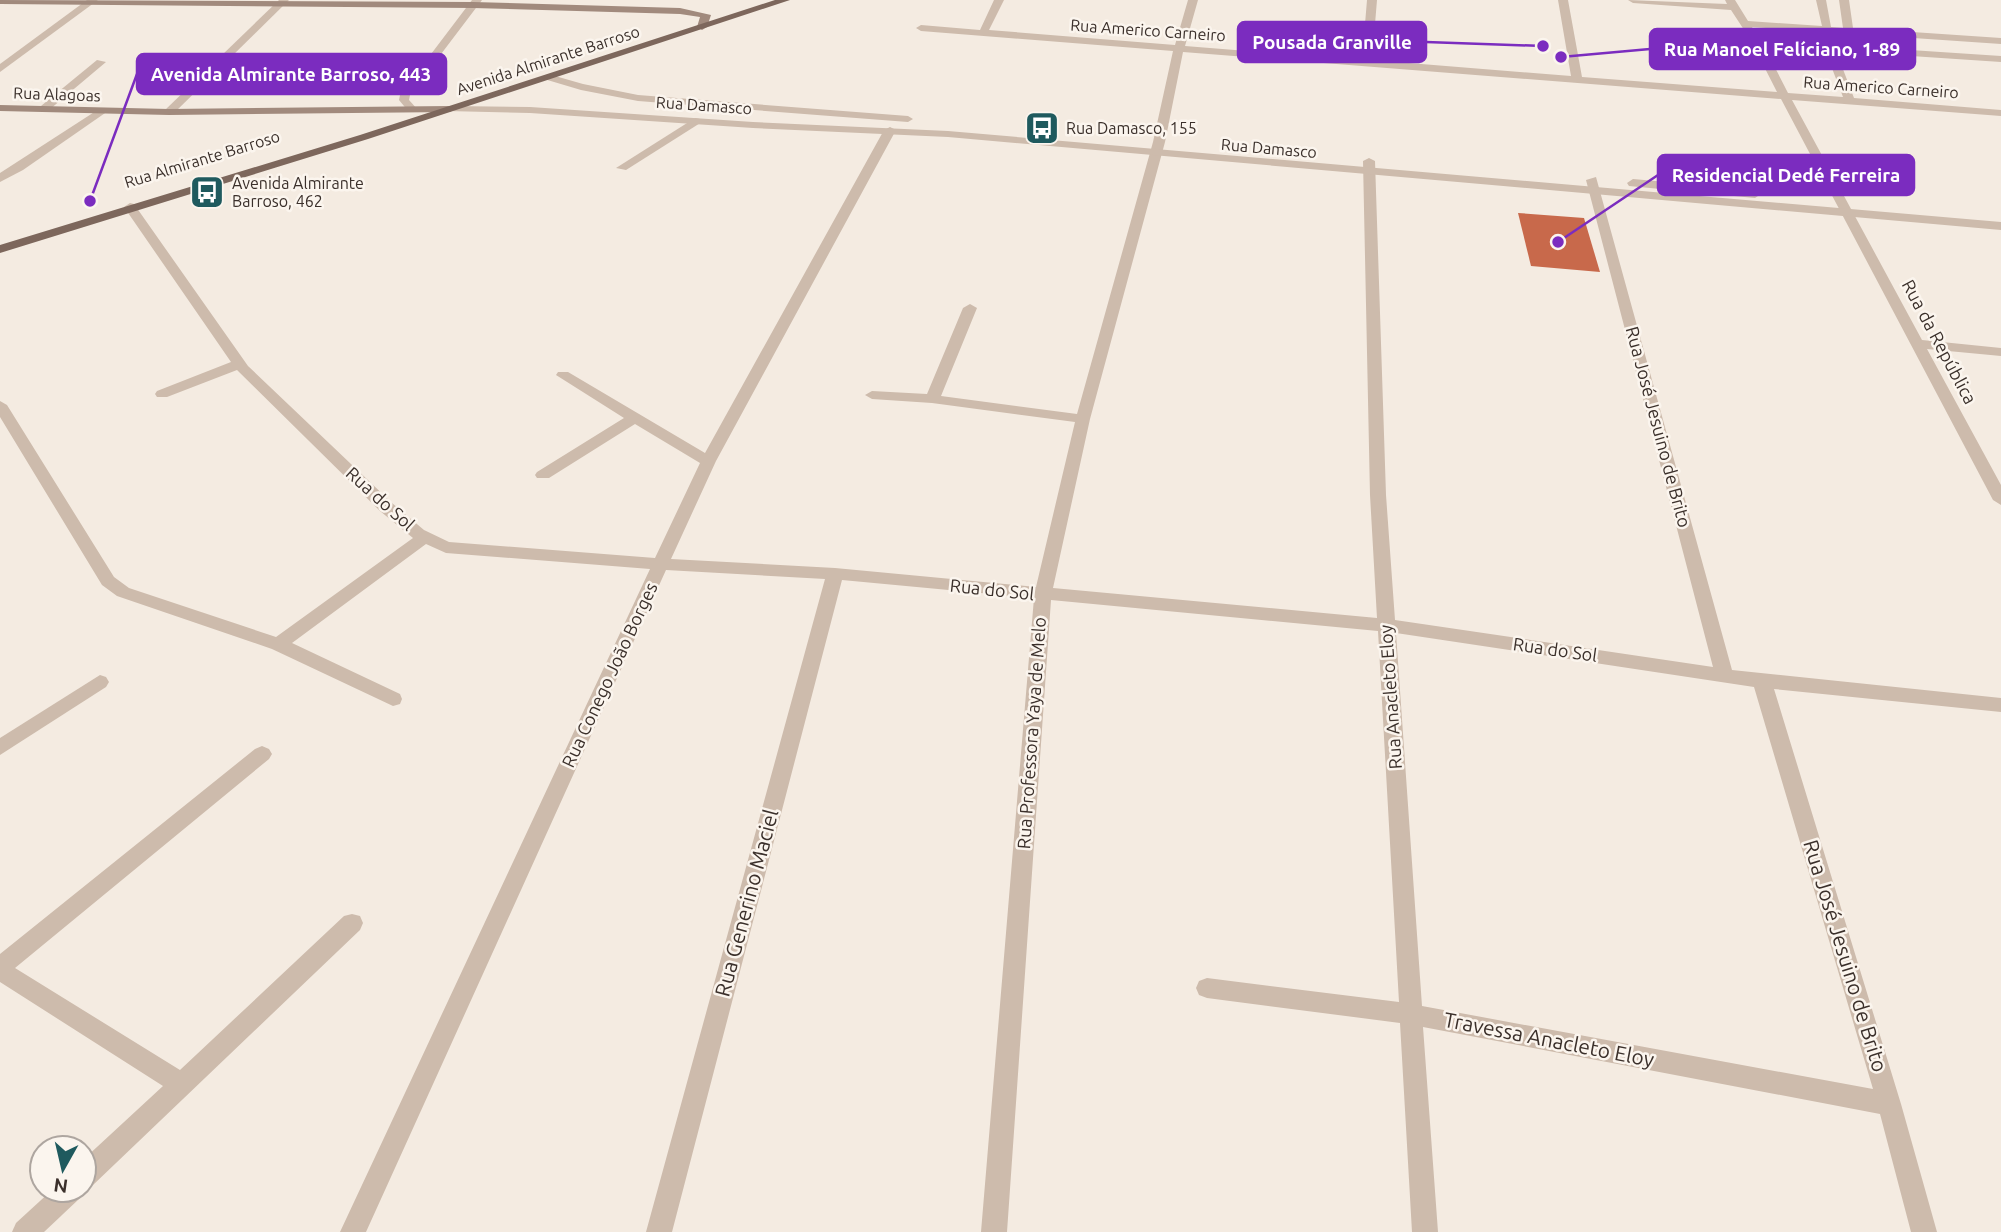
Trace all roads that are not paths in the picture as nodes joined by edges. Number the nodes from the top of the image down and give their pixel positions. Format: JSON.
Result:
{"nodes":[{"id":1,"x":750,"y":0,"type":"edge"},
{"id":2,"x":785,"y":0,"type":"edge"},
{"id":3,"x":999,"y":0,"type":"edge"},
{"id":4,"x":1193,"y":0,"type":"edge"},
{"id":5,"x":1372,"y":0,"type":"edge"},
{"id":6,"x":1563,"y":0,"type":"edge"},
{"id":7,"x":1633,"y":0,"type":"edge"},
{"id":8,"x":1821,"y":0,"type":"edge"},
{"id":9,"x":1844,"y":0,"type":"edge"},
{"id":10,"x":0,"y":1,"type":"edge"},
{"id":11,"x":92,"y":1,"type":"edge"},
{"id":12,"x":283,"y":1,"type":"edge"},
{"id":13,"x":475,"y":2,"type":"edge"},
{"id":14,"x":1732,"y":4,"type":"edge"},
{"id":15,"x":704,"y":21,"type":"junction"},
{"id":16,"x":1746,"y":24,"type":"junction"},
{"id":17,"x":921,"y":28,"type":"dead end"},
{"id":18,"x":1827,"y":29,"type":"junction"},
{"id":19,"x":1848,"y":30,"type":"junction"},
{"id":20,"x":984,"y":33,"type":"junction"},
{"id":21,"x":2001,"y":41,"type":"edge"},
{"id":22,"x":1757,"y":43,"type":"junction"},
{"id":23,"x":1829,"y":47,"type":"junction"},
{"id":24,"x":1179,"y":48,"type":"junction"},
{"id":25,"x":0,"y":54,"type":"edge"},
{"id":26,"x":20,"y":55,"type":"junction"},
{"id":27,"x":2001,"y":59,"type":"edge"},
{"id":28,"x":101,"y":62,"type":"dead end"},
{"id":29,"x":1367,"y":63,"type":"junction"},
{"id":30,"x":0,"y":69,"type":"edge"},
{"id":31,"x":548,"y":77,"type":"junction"},
{"id":32,"x":1577,"y":79,"type":"junction"},
{"id":33,"x":1782,"y":96,"type":"junction"},
{"id":34,"x":1850,"y":101,"type":"junction"},
{"id":35,"x":0,"y":108,"type":"edge"},
{"id":36,"x":45,"y":108,"type":"junction"},
{"id":37,"x":450,"y":109,"type":"junction"},
{"id":38,"x":413,"y":110,"type":"junction"},
{"id":39,"x":103,"y":111,"type":"junction"},
{"id":40,"x":169,"y":112,"type":"junction"},
{"id":41,"x":2001,"y":113,"type":"edge"},
{"id":42,"x":699,"y":120,"type":"junction"},
{"id":43,"x":890,"y":130,"type":"junction"},
{"id":44,"x":1157,"y":147,"type":"junction"},
{"id":45,"x":1369,"y":166,"type":"junction"},
{"id":46,"x":622,"y":167,"type":"dead end"},
{"id":47,"x":0,"y":178,"type":"edge"},
{"id":48,"x":1594,"y":186,"type":"junction"},
{"id":49,"x":130,"y":207,"type":"junction"},
{"id":50,"x":1846,"y":208,"type":"junction"},
{"id":51,"x":2001,"y":215,"type":"edge"},
{"id":52,"x":2001,"y":226,"type":"edge"},
{"id":53,"x":0,"y":238,"type":"edge"},
{"id":54,"x":0,"y":249,"type":"edge"},
{"id":55,"x":970,"y":308,"type":"dead end"},
{"id":56,"x":1918,"y":344,"type":"junction"},
{"id":57,"x":2001,"y":352,"type":"edge"},
{"id":58,"x":239,"y":363,"type":"junction"},
{"id":59,"x":563,"y":375,"type":"dead end"},
{"id":60,"x":162,"y":394,"type":"dead end"},
{"id":61,"x":872,"y":396,"type":"dead end"},
{"id":62,"x":932,"y":399,"type":"junction"},
{"id":63,"x":0,"y":405,"type":"edge"},
{"id":64,"x":634,"y":418,"type":"junction"},
{"id":65,"x":1083,"y":419,"type":"junction"},
{"id":66,"x":708,"y":461,"type":"junction"},
{"id":67,"x":543,"y":475,"type":"dead end"},
{"id":68,"x":2001,"y":500,"type":"edge"},
{"id":69,"x":424,"y":538,"type":"junction"},
{"id":70,"x":662,"y":564,"type":"junction"},
{"id":71,"x":835,"y":574,"type":"junction"},
{"id":72,"x":1043,"y":595,"type":"junction"},
{"id":73,"x":1386,"y":625,"type":"junction"},
{"id":74,"x":278,"y":643,"type":"junction"},
{"id":75,"x":1724,"y":674,"type":"junction"},
{"id":76,"x":1762,"y":681,"type":"junction"},
{"id":77,"x":100,"y":682,"type":"dead end"},
{"id":78,"x":393,"y":699,"type":"dead end"},
{"id":79,"x":2001,"y":705,"type":"edge"},
{"id":80,"x":0,"y":748,"type":"edge"},
{"id":81,"x":262,"y":754,"type":"dead end"},
{"id":82,"x":352,"y":923,"type":"dead end"},
{"id":83,"x":0,"y":969,"type":"edge"},
{"id":84,"x":1207,"y":988,"type":"dead end"},
{"id":85,"x":1411,"y":1014,"type":"junction"},
{"id":86,"x":181,"y":1084,"type":"junction"},
{"id":87,"x":1889,"y":1104,"type":"junction"},
{"id":88,"x":98,"y":1163,"type":"edge"},
{"id":89,"x":54,"y":1204,"type":"edge"},
{"id":90,"x":25,"y":1232,"type":"edge"},
{"id":91,"x":353,"y":1232,"type":"edge"},
{"id":92,"x":659,"y":1232,"type":"edge"},
{"id":93,"x":994,"y":1232,"type":"edge"},
{"id":94,"x":1425,"y":1232,"type":"edge"},
{"id":95,"x":1924,"y":1232,"type":"edge"}],
"edges":[{"from":1,"to":15,"type":"main road","name":"Avenida Almirante Barroso"},
{"from":2,"to":15,"type":"main road","name":"Avenida Almirante Barroso"},
{"from":3,"to":20,"type":"street"},
{"from":4,"to":24,"type":"street","name":"Rua Professora Yaya de Melo"},
{"from":5,"to":29,"type":"street"},
{"from":6,"to":32,"type":"street"},
{"from":7,"to":14,"type":"street"},
{"from":8,"to":18,"type":"street"},
{"from":9,"to":19,"type":"street"},
{"from":10,"to":11,"type":"main road"},
{"from":11,"to":12,"type":"main road"},
{"from":11,"to":26,"type":"street"},
{"from":12,"to":13,"type":"main road"},
{"from":12,"to":40,"type":"street"},
{"from":13,"to":15,"type":"main road"},
{"from":13,"to":38,"type":"street"},
{"from":14,"to":16,"type":"street","name":"Rua da República"},
{"from":15,"to":31,"type":"main road","name":"Avenida Almirante Barroso"},
{"from":15,"to":38,"type":"main road","name":"Rua Almirante Barroso"},
{"from":16,"to":18,"type":"street"},
{"from":16,"to":22,"type":"street","name":"Rua da República"},
{"from":17,"to":20,"type":"street","name":"Rua Americo Carneiro"},
{"from":18,"to":19,"type":"street"},
{"from":19,"to":21,"type":"street"},
{"from":20,"to":24,"type":"street","name":"Rua Americo Carneiro"},
{"from":22,"to":23,"type":"street"},
{"from":22,"to":33,"type":"street","name":"Rua da República"},
{"from":23,"to":27,"type":"street"},
{"from":23,"to":34,"type":"street"},
{"from":24,"to":29,"type":"street","name":"Rua Americo Carneiro"},
{"from":24,"to":44,"type":"street","name":"Rua Professora Yaya de Melo"},
{"from":25,"to":26,"type":"street"},
{"from":26,"to":30,"type":"street"},
{"from":28,"to":36,"type":"street"},
{"from":29,"to":32,"type":"street","name":"Rua Americo Carneiro"},
{"from":31,"to":37,"type":"main road","name":"Avenida Almirante Barroso"},
{"from":31,"to":44,"type":"street","name":"Rua Damasco"},
{"from":32,"to":33,"type":"street","name":"Rua Americo Carneiro"},
{"from":33,"to":34,"type":"street","name":"Rua Americo Carneiro"},
{"from":33,"to":50,"type":"street","name":"Rua da República"},
{"from":34,"to":41,"type":"street","name":"Rua Americo Carneiro"},
{"from":35,"to":36,"type":"main road","name":"Rua Alagoas"},
{"from":36,"to":39,"type":"main road","name":"Rua Alagoas"},
{"from":37,"to":38,"type":"main road","name":"Rua Alagoas"},
{"from":37,"to":42,"type":"street","name":"Rua Damasco"},
{"from":37,"to":49,"type":"main road","name":"Avenida Almirante Barroso"},
{"from":38,"to":40,"type":"main road","name":"Rua Alagoas"},
{"from":38,"to":53,"type":"main road","name":"Rua Almirante Barroso"},
{"from":39,"to":40,"type":"main road","name":"Rua Alagoas"},
{"from":39,"to":47,"type":"street"},
{"from":42,"to":43,"type":"street","name":"Rua Damasco"},
{"from":42,"to":46,"type":"street"},
{"from":43,"to":44,"type":"street","name":"Rua Damasco"},
{"from":43,"to":66,"type":"street","name":"Rua Conego João Borges"},
{"from":44,"to":45,"type":"street","name":"Rua Damasco"},
{"from":44,"to":65,"type":"street","name":"Rua Professora Yaya de Melo"},
{"from":45,"to":48,"type":"street","name":"Rua Damasco"},
{"from":45,"to":73,"type":"street","name":"Rua Anacleto Eloy"},
{"from":48,"to":50,"type":"street","name":"Rua Damasco"},
{"from":48,"to":75,"type":"street","name":"Rua José Jesuino de Brito"},
{"from":49,"to":54,"type":"main road","name":"Avenida Almirante Barroso"},
{"from":49,"to":58,"type":"street","name":"Rua do Sol"},
{"from":50,"to":51,"type":"street","name":"Rua Damasco"},
{"from":50,"to":52,"type":"street","name":"Rua Damasco"},
{"from":50,"to":56,"type":"street","name":"Rua da República"},
{"from":55,"to":62,"type":"street"},
{"from":56,"to":57,"type":"street"},
{"from":56,"to":68,"type":"street","name":"Rua da República"},
{"from":58,"to":60,"type":"street"},
{"from":58,"to":69,"type":"street","name":"Rua do Sol"},
{"from":59,"to":64,"type":"street"},
{"from":61,"to":62,"type":"street"},
{"from":62,"to":65,"type":"street"},
{"from":63,"to":74,"type":"street"},
{"from":64,"to":66,"type":"street"},
{"from":64,"to":67,"type":"street"},
{"from":65,"to":72,"type":"street","name":"Rua Professora Yaya de Melo"},
{"from":66,"to":70,"type":"street","name":"Rua Conego João Borges"},
{"from":69,"to":70,"type":"street","name":"Rua do Sol"},
{"from":69,"to":74,"type":"street"},
{"from":70,"to":71,"type":"street","name":"Rua do Sol"},
{"from":70,"to":91,"type":"street","name":"Rua Conego João Borges"},
{"from":71,"to":72,"type":"street","name":"Rua do Sol"},
{"from":71,"to":92,"type":"street","name":"Rua Generino Maciel"},
{"from":72,"to":73,"type":"street","name":"Rua do Sol"},
{"from":72,"to":93,"type":"street","name":"Rua Professora Yaya de Melo"},
{"from":73,"to":75,"type":"street","name":"Rua do Sol"},
{"from":73,"to":85,"type":"street","name":"Rua Anacleto Eloy"},
{"from":74,"to":78,"type":"street"},
{"from":75,"to":76,"type":"street","name":"Rua do Sol"},
{"from":76,"to":79,"type":"street","name":"Rua do Sol"},
{"from":76,"to":87,"type":"street","name":"Rua José Jesuino de Brito"},
{"from":77,"to":80,"type":"street"},
{"from":81,"to":83,"type":"street"},
{"from":82,"to":86,"type":"street"},
{"from":83,"to":86,"type":"street"},
{"from":84,"to":85,"type":"street","name":"Travessa Anacleto Eloy"},
{"from":85,"to":87,"type":"street","name":"Travessa Anacleto Eloy"},
{"from":85,"to":94,"type":"street","name":"Rua Anacleto Eloy"},
{"from":86,"to":88,"type":"street"},
{"from":87,"to":95,"type":"street","name":"Rua José Jesuino de Brito"},
{"from":89,"to":90,"type":"street"}]}
